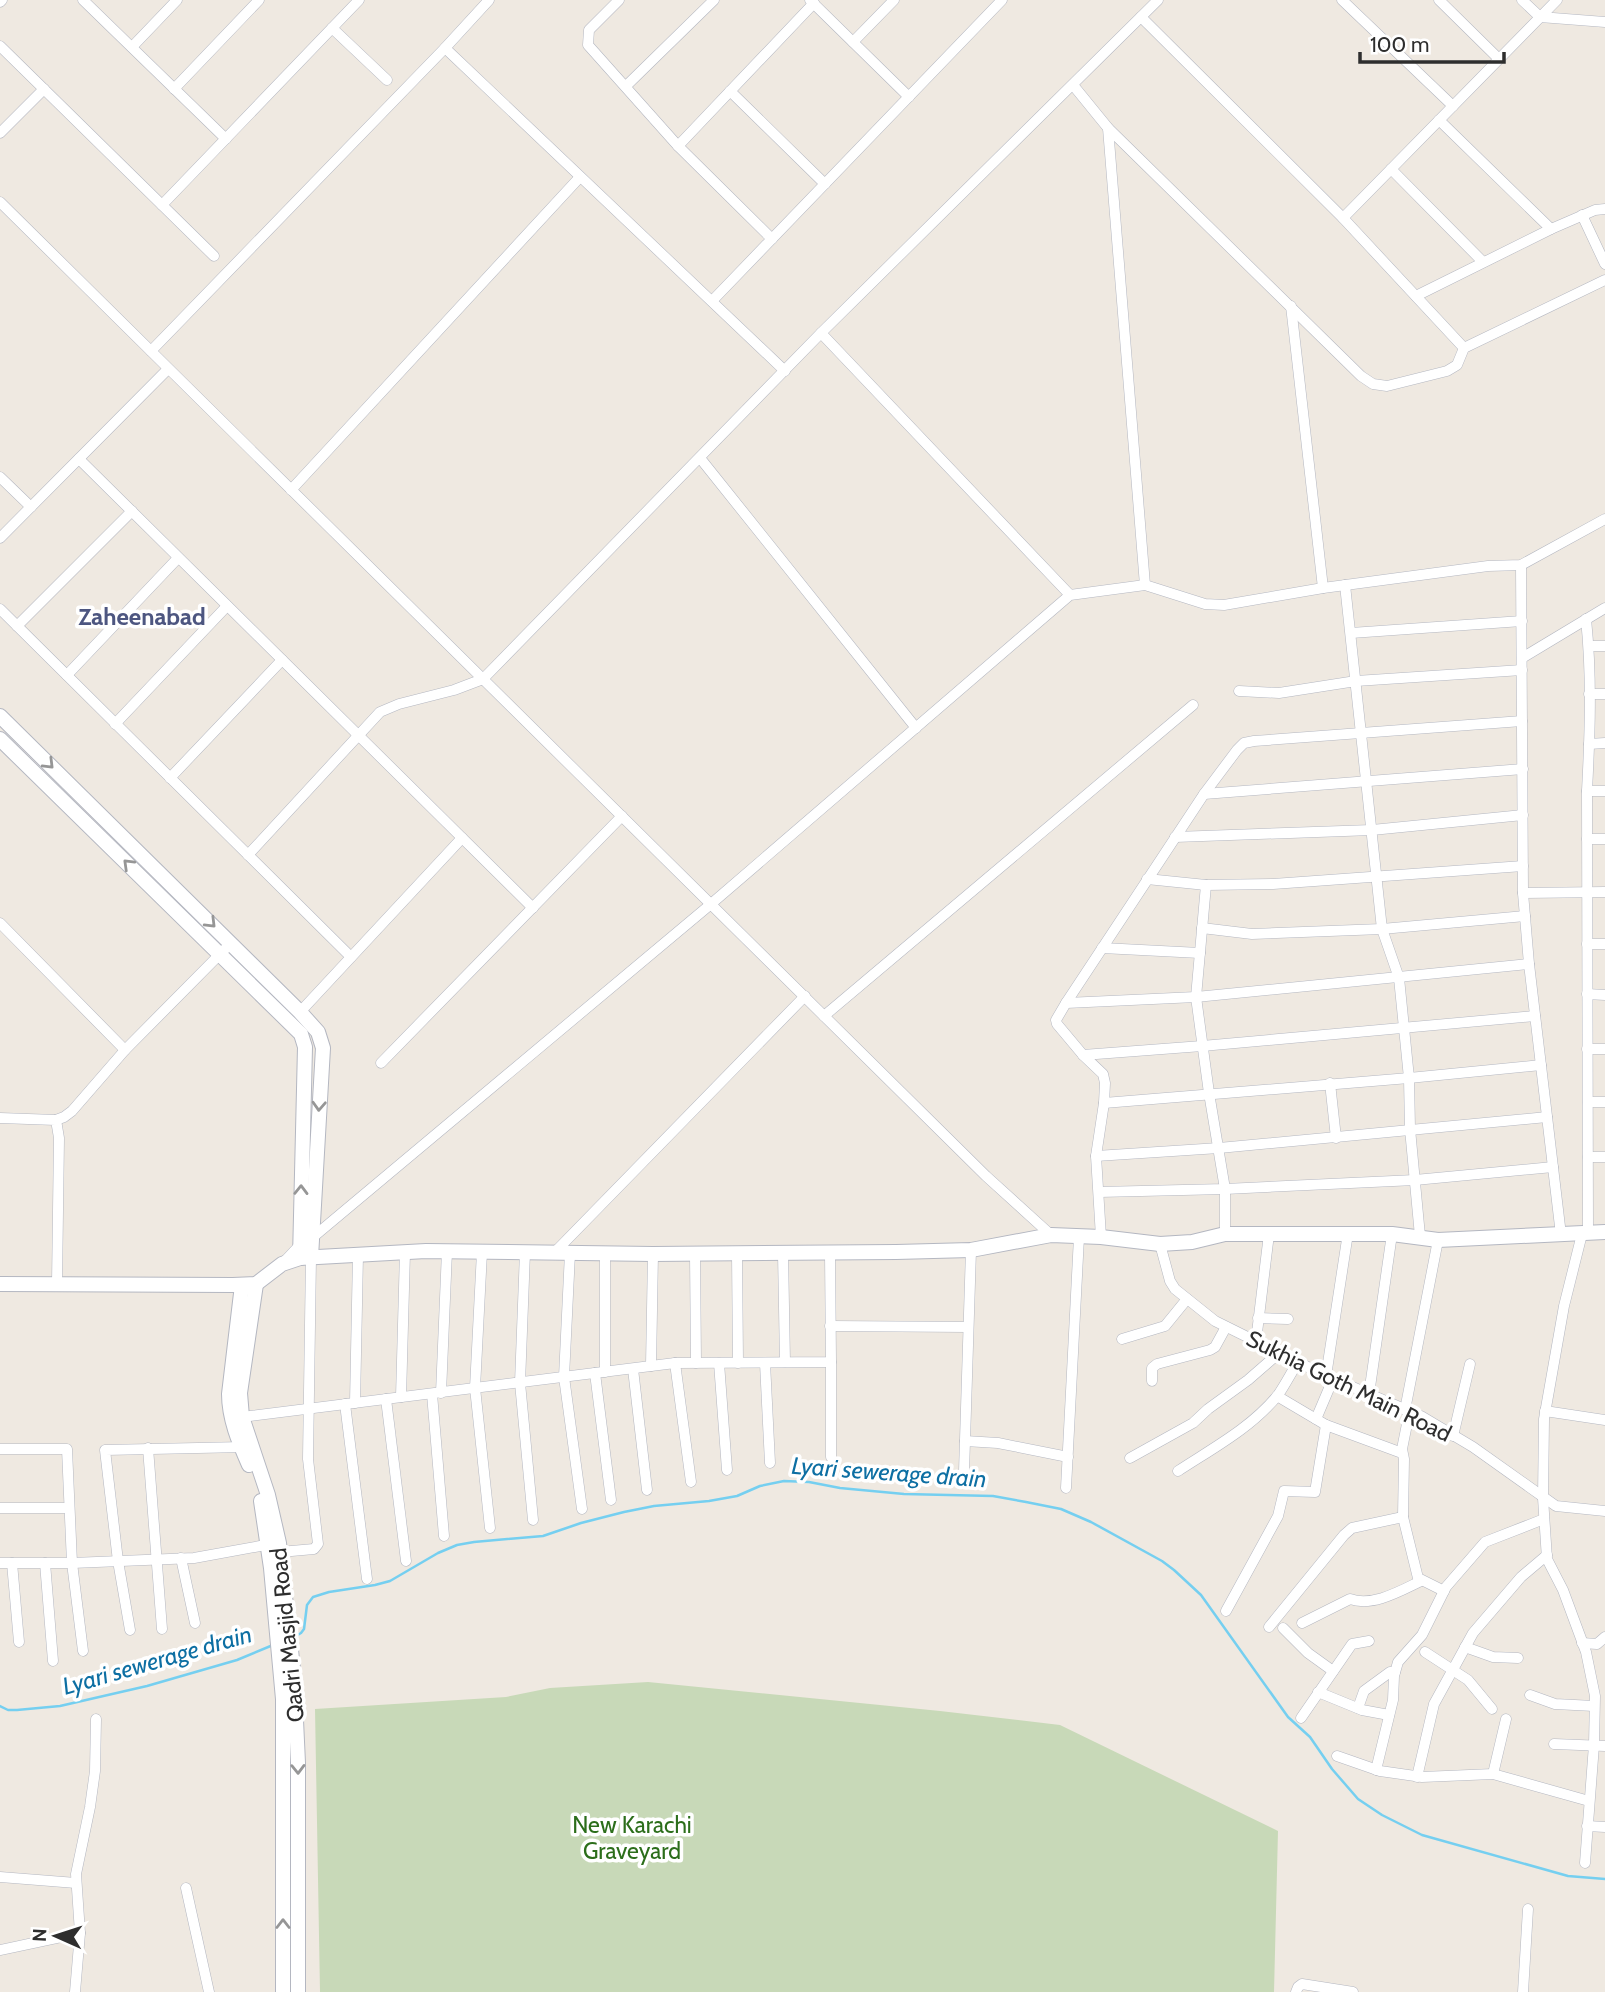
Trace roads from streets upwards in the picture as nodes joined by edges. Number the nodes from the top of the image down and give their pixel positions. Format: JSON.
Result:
{"nodes":[{"id":1,"x":83,"y":0,"type":"edge"},
{"id":2,"x":177,"y":0,"type":"edge"},
{"id":3,"x":259,"y":0,"type":"edge"},
{"id":4,"x":359,"y":0,"type":"edge"},
{"id":5,"x":489,"y":0,"type":"edge"},
{"id":6,"x":619,"y":0,"type":"edge"},
{"id":7,"x":714,"y":0,"type":"edge"},
{"id":8,"x":894,"y":0,"type":"edge"},
{"id":9,"x":1002,"y":0,"type":"edge"},
{"id":10,"x":1158,"y":0,"type":"edge"},
{"id":11,"x":1342,"y":0,"type":"edge"},
{"id":12,"x":1439,"y":0,"type":"edge"},
{"id":13,"x":1522,"y":0,"type":"edge"},
{"id":14,"x":1557,"y":0,"type":"edge"},
{"id":15,"x":812,"y":1,"type":"edge"},
{"id":16,"x":1141,"y":17,"type":"junction"},
{"id":17,"x":1540,"y":17,"type":"junction"},
{"id":18,"x":1605,"y":22,"type":"edge"},
{"id":19,"x":332,"y":27,"type":"junction"},
{"id":20,"x":853,"y":42,"type":"junction"},
{"id":21,"x":0,"y":46,"type":"edge"},
{"id":22,"x":132,"y":47,"type":"junction"},
{"id":23,"x":444,"y":48,"type":"junction"},
{"id":24,"x":1499,"y":59,"type":"junction"},
{"id":25,"x":387,"y":80,"type":"dead end"},
{"id":26,"x":1073,"y":85,"type":"junction"},
{"id":27,"x":626,"y":86,"type":"junction"},
{"id":28,"x":44,"y":89,"type":"junction"},
{"id":29,"x":174,"y":89,"type":"junction"},
{"id":30,"x":730,"y":91,"type":"junction"},
{"id":31,"x":909,"y":97,"type":"junction"},
{"id":32,"x":1453,"y":106,"type":"junction"},
{"id":33,"x":1439,"y":120,"type":"junction"},
{"id":34,"x":1108,"y":128,"type":"junction"},
{"id":35,"x":0,"y":133,"type":"edge"},
{"id":36,"x":226,"y":139,"type":"junction"},
{"id":37,"x":678,"y":146,"type":"junction"},
{"id":38,"x":1391,"y":169,"type":"junction"},
{"id":39,"x":580,"y":177,"type":"junction"},
{"id":40,"x":825,"y":184,"type":"junction"},
{"id":41,"x":0,"y":202,"type":"edge"},
{"id":42,"x":162,"y":205,"type":"junction"},
{"id":43,"x":1605,"y":209,"type":"edge"},
{"id":44,"x":1582,"y":215,"type":"junction"},
{"id":45,"x":1343,"y":218,"type":"junction"},
{"id":46,"x":1551,"y":229,"type":"junction"},
{"id":47,"x":772,"y":239,"type":"junction"},
{"id":48,"x":214,"y":256,"type":"dead end"},
{"id":49,"x":1483,"y":262,"type":"junction"},
{"id":50,"x":1605,"y":264,"type":"edge"},
{"id":51,"x":1605,"y":280,"type":"edge"},
{"id":52,"x":1416,"y":296,"type":"junction"},
{"id":53,"x":712,"y":301,"type":"junction"},
{"id":54,"x":1290,"y":306,"type":"junction"},
{"id":55,"x":821,"y":333,"type":"junction"},
{"id":56,"x":1464,"y":348,"type":"junction"},
{"id":57,"x":151,"y":351,"type":"junction"},
{"id":58,"x":169,"y":369,"type":"junction"},
{"id":59,"x":785,"y":371,"type":"junction"},
{"id":60,"x":700,"y":458,"type":"junction"},
{"id":61,"x":79,"y":459,"type":"junction"},
{"id":62,"x":0,"y":477,"type":"edge"},
{"id":63,"x":291,"y":490,"type":"junction"},
{"id":64,"x":31,"y":507,"type":"junction"},
{"id":65,"x":132,"y":512,"type":"junction"},
{"id":66,"x":1605,"y":519,"type":"edge"},
{"id":67,"x":0,"y":538,"type":"edge"},
{"id":68,"x":178,"y":558,"type":"junction"},
{"id":69,"x":1521,"y":565,"type":"junction"},
{"id":70,"x":1145,"y":585,"type":"junction"},
{"id":71,"x":1345,"y":585,"type":"junction"},
{"id":72,"x":1324,"y":588,"type":"junction"},
{"id":73,"x":1070,"y":595,"type":"junction"},
{"id":74,"x":228,"y":606,"type":"junction"},
{"id":75,"x":1605,"y":608,"type":"edge"},
{"id":76,"x":0,"y":609,"type":"edge"},
{"id":77,"x":1586,"y":620,"type":"junction"},
{"id":78,"x":1522,"y":621,"type":"junction"},
{"id":79,"x":17,"y":626,"type":"junction"},
{"id":80,"x":1350,"y":633,"type":"junction"},
{"id":81,"x":1589,"y":646,"type":"junction"},
{"id":82,"x":1605,"y":646,"type":"edge"},
{"id":83,"x":1522,"y":658,"type":"junction"},
{"id":84,"x":282,"y":660,"type":"junction"},
{"id":85,"x":1522,"y":670,"type":"junction"},
{"id":86,"x":67,"y":675,"type":"junction"},
{"id":87,"x":483,"y":679,"type":"junction"},
{"id":88,"x":1356,"y":681,"type":"junction"},
{"id":89,"x":1239,"y":691,"type":"dead end"},
{"id":90,"x":1589,"y":694,"type":"junction"},
{"id":91,"x":1605,"y":694,"type":"edge"},
{"id":92,"x":1193,"y":705,"type":"dead end"},
{"id":93,"x":0,"y":716,"type":"edge"},
{"id":94,"x":1522,"y":721,"type":"junction"},
{"id":95,"x":116,"y":724,"type":"junction"},
{"id":96,"x":916,"y":728,"type":"junction"},
{"id":97,"x":1361,"y":733,"type":"junction"},
{"id":98,"x":358,"y":735,"type":"junction"},
{"id":99,"x":0,"y":739,"type":"edge"},
{"id":100,"x":1589,"y":744,"type":"junction"},
{"id":101,"x":1605,"y":744,"type":"edge"},
{"id":102,"x":1523,"y":769,"type":"junction"},
{"id":103,"x":170,"y":778,"type":"junction"},
{"id":104,"x":1367,"y":781,"type":"junction"},
{"id":105,"x":1587,"y":791,"type":"junction"},
{"id":106,"x":1605,"y":791,"type":"edge"},
{"id":107,"x":1204,"y":794,"type":"junction"},
{"id":108,"x":1523,"y":815,"type":"junction"},
{"id":109,"x":622,"y":816,"type":"junction"},
{"id":110,"x":1372,"y":830,"type":"junction"},
{"id":111,"x":1175,"y":837,"type":"junction"},
{"id":112,"x":462,"y":838,"type":"junction"},
{"id":113,"x":1587,"y":839,"type":"junction"},
{"id":114,"x":1605,"y":839,"type":"edge"},
{"id":115,"x":248,"y":855,"type":"junction"},
{"id":116,"x":1523,"y":866,"type":"junction"},
{"id":117,"x":1377,"y":876,"type":"junction"},
{"id":118,"x":1147,"y":879,"type":"junction"},
{"id":119,"x":1206,"y":885,"type":"junction"},
{"id":120,"x":1587,"y":892,"type":"junction"},
{"id":121,"x":1605,"y":892,"type":"edge"},
{"id":122,"x":1524,"y":893,"type":"junction"},
{"id":123,"x":712,"y":904,"type":"junction"},
{"id":124,"x":533,"y":908,"type":"junction"},
{"id":125,"x":1525,"y":916,"type":"junction"},
{"id":126,"x":0,"y":923,"type":"edge"},
{"id":127,"x":1202,"y":928,"type":"junction"},
{"id":128,"x":1382,"y":929,"type":"junction"},
{"id":129,"x":1587,"y":944,"type":"junction"},
{"id":130,"x":1605,"y":944,"type":"edge"},
{"id":131,"x":225,"y":948,"type":"junction"},
{"id":132,"x":1102,"y":948,"type":"junction"},
{"id":133,"x":1200,"y":953,"type":"junction"},
{"id":134,"x":351,"y":957,"type":"junction"},
{"id":135,"x":1529,"y":964,"type":"junction"},
{"id":136,"x":1399,"y":978,"type":"junction"},
{"id":137,"x":1587,"y":994,"type":"junction"},
{"id":138,"x":1605,"y":995,"type":"edge"},
{"id":139,"x":804,"y":996,"type":"junction"},
{"id":140,"x":1196,"y":997,"type":"junction"},
{"id":141,"x":1066,"y":1003,"type":"junction"},
{"id":142,"x":300,"y":1012,"type":"junction"},
{"id":143,"x":824,"y":1016,"type":"junction"},
{"id":144,"x":1535,"y":1016,"type":"junction"},
{"id":145,"x":1405,"y":1029,"type":"junction"},
{"id":146,"x":1202,"y":1046,"type":"junction"},
{"id":147,"x":1587,"y":1049,"type":"junction"},
{"id":148,"x":1605,"y":1049,"type":"edge"},
{"id":149,"x":125,"y":1050,"type":"junction"},
{"id":150,"x":1083,"y":1055,"type":"junction"},
{"id":151,"x":380,"y":1063,"type":"dead end"},
{"id":152,"x":1541,"y":1065,"type":"junction"},
{"id":153,"x":1409,"y":1078,"type":"junction"},
{"id":154,"x":1329,"y":1083,"type":"junction"},
{"id":155,"x":1209,"y":1093,"type":"junction"},
{"id":156,"x":1588,"y":1102,"type":"junction"},
{"id":157,"x":1605,"y":1102,"type":"edge"},
{"id":158,"x":1104,"y":1103,"type":"junction"},
{"id":159,"x":1547,"y":1117,"type":"junction"},
{"id":160,"x":0,"y":1118,"type":"edge"},
{"id":161,"x":56,"y":1120,"type":"junction"},
{"id":162,"x":1410,"y":1129,"type":"junction"},
{"id":163,"x":1336,"y":1138,"type":"junction"},
{"id":164,"x":1219,"y":1148,"type":"junction"},
{"id":165,"x":1096,"y":1156,"type":"junction"},
{"id":166,"x":1588,"y":1157,"type":"junction"},
{"id":167,"x":1605,"y":1157,"type":"edge"},
{"id":168,"x":1553,"y":1167,"type":"junction"},
{"id":169,"x":1415,"y":1180,"type":"junction"},
{"id":170,"x":1225,"y":1189,"type":"junction"},
{"id":171,"x":1099,"y":1192,"type":"junction"},
{"id":172,"x":1605,"y":1232,"type":"edge"},
{"id":173,"x":1348,"y":1233,"type":"junction"},
{"id":174,"x":1585,"y":1233,"type":"junction"},
{"id":175,"x":1226,"y":1234,"type":"junction"},
{"id":176,"x":1269,"y":1234,"type":"junction"},
{"id":177,"x":1392,"y":1234,"type":"junction"},
{"id":178,"x":1051,"y":1235,"type":"junction"},
{"id":179,"x":1561,"y":1235,"type":"junction"},
{"id":180,"x":1420,"y":1236,"type":"junction"},
{"id":181,"x":1079,"y":1237,"type":"junction"},
{"id":182,"x":1101,"y":1237,"type":"junction"},
{"id":183,"x":1438,"y":1240,"type":"junction"},
{"id":184,"x":1160,"y":1244,"type":"junction"},
{"id":185,"x":306,"y":1250,"type":"junction"},
{"id":186,"x":971,"y":1250,"type":"junction"},
{"id":187,"x":447,"y":1251,"type":"junction"},
{"id":188,"x":405,"y":1252,"type":"junction"},
{"id":189,"x":482,"y":1252,"type":"junction"},
{"id":190,"x":525,"y":1252,"type":"junction"},
{"id":191,"x":554,"y":1253,"type":"junction"},
{"id":192,"x":570,"y":1253,"type":"junction"},
{"id":193,"x":606,"y":1253,"type":"junction"},
{"id":194,"x":737,"y":1253,"type":"junction"},
{"id":195,"x":783,"y":1253,"type":"junction"},
{"id":196,"x":830,"y":1253,"type":"junction"},
{"id":197,"x":653,"y":1254,"type":"junction"},
{"id":198,"x":695,"y":1254,"type":"junction"},
{"id":199,"x":358,"y":1255,"type":"junction"},
{"id":200,"x":0,"y":1284,"type":"edge"},
{"id":201,"x":57,"y":1284,"type":"junction"},
{"id":202,"x":249,"y":1284,"type":"junction"},
{"id":203,"x":1187,"y":1299,"type":"junction"},
{"id":204,"x":1258,"y":1318,"type":"junction"},
{"id":205,"x":1289,"y":1319,"type":"dead end"},
{"id":206,"x":830,"y":1326,"type":"junction"},
{"id":207,"x":968,"y":1327,"type":"junction"},
{"id":208,"x":1226,"y":1327,"type":"junction"},
{"id":209,"x":1122,"y":1339,"type":"dead end"},
{"id":210,"x":1256,"y":1341,"type":"junction"},
{"id":211,"x":1279,"y":1353,"type":"junction"},
{"id":212,"x":785,"y":1362,"type":"junction"},
{"id":213,"x":831,"y":1362,"type":"junction"},
{"id":214,"x":1298,"y":1362,"type":"junction"},
{"id":215,"x":676,"y":1363,"type":"junction"},
{"id":216,"x":696,"y":1363,"type":"junction"},
{"id":217,"x":719,"y":1363,"type":"junction"},
{"id":218,"x":738,"y":1363,"type":"junction"},
{"id":219,"x":765,"y":1363,"type":"junction"},
{"id":220,"x":1470,"y":1364,"type":"dead end"},
{"id":221,"x":651,"y":1366,"type":"junction"},
{"id":222,"x":633,"y":1369,"type":"junction"},
{"id":223,"x":600,"y":1373,"type":"junction"},
{"id":224,"x":564,"y":1377,"type":"junction"},
{"id":225,"x":1330,"y":1378,"type":"junction"},
{"id":226,"x":1152,"y":1381,"type":"dead end"},
{"id":227,"x":520,"y":1383,"type":"junction"},
{"id":228,"x":475,"y":1388,"type":"junction"},
{"id":229,"x":436,"y":1393,"type":"junction"},
{"id":230,"x":1369,"y":1394,"type":"junction"},
{"id":231,"x":1277,"y":1396,"type":"junction"},
{"id":232,"x":401,"y":1397,"type":"junction"},
{"id":233,"x":386,"y":1399,"type":"junction"},
{"id":234,"x":350,"y":1404,"type":"junction"},
{"id":235,"x":310,"y":1409,"type":"junction"},
{"id":236,"x":1409,"y":1411,"type":"junction"},
{"id":237,"x":1545,"y":1411,"type":"junction"},
{"id":238,"x":242,"y":1417,"type":"junction"},
{"id":239,"x":1316,"y":1419,"type":"junction"},
{"id":240,"x":1605,"y":1420,"type":"edge"},
{"id":241,"x":1326,"y":1425,"type":"junction"},
{"id":242,"x":1453,"y":1436,"type":"junction"},
{"id":243,"x":965,"y":1441,"type":"junction"},
{"id":244,"x":246,"y":1447,"type":"junction"},
{"id":245,"x":148,"y":1448,"type":"junction"},
{"id":246,"x":0,"y":1449,"type":"edge"},
{"id":247,"x":1402,"y":1453,"type":"junction"},
{"id":248,"x":1068,"y":1457,"type":"junction"},
{"id":249,"x":831,"y":1458,"type":"dead end"},
{"id":250,"x":1130,"y":1458,"type":"dead end"},
{"id":251,"x":770,"y":1463,"type":"dead end"},
{"id":252,"x":727,"y":1470,"type":"dead end"},
{"id":253,"x":1178,"y":1471,"type":"dead end"},
{"id":254,"x":964,"y":1472,"type":"dead end"},
{"id":255,"x":691,"y":1482,"type":"dead end"},
{"id":256,"x":1066,"y":1488,"type":"dead end"},
{"id":257,"x":647,"y":1490,"type":"dead end"},
{"id":258,"x":1543,"y":1498,"type":"junction"},
{"id":259,"x":611,"y":1500,"type":"dead end"},
{"id":260,"x":0,"y":1508,"type":"edge"},
{"id":261,"x":69,"y":1508,"type":"junction"},
{"id":262,"x":582,"y":1509,"type":"dead end"},
{"id":263,"x":1605,"y":1511,"type":"edge"},
{"id":264,"x":1403,"y":1517,"type":"junction"},
{"id":265,"x":1545,"y":1519,"type":"junction"},
{"id":266,"x":533,"y":1521,"type":"dead end"},
{"id":267,"x":490,"y":1528,"type":"dead end"},
{"id":268,"x":444,"y":1536,"type":"dead end"},
{"id":269,"x":275,"y":1551,"type":"junction"},
{"id":270,"x":1547,"y":1555,"type":"junction"},
{"id":271,"x":181,"y":1558,"type":"junction"},
{"id":272,"x":157,"y":1559,"type":"junction"},
{"id":273,"x":118,"y":1561,"type":"junction"},
{"id":274,"x":405,"y":1561,"type":"dead end"},
{"id":275,"x":0,"y":1563,"type":"edge"},
{"id":276,"x":12,"y":1563,"type":"junction"},
{"id":277,"x":45,"y":1563,"type":"junction"},
{"id":278,"x":72,"y":1563,"type":"junction"},
{"id":279,"x":367,"y":1579,"type":"dead end"},
{"id":280,"x":1421,"y":1581,"type":"junction"},
{"id":281,"x":1444,"y":1591,"type":"junction"},
{"id":282,"x":1226,"y":1611,"type":"dead end"},
{"id":283,"x":195,"y":1623,"type":"dead end"},
{"id":284,"x":1302,"y":1623,"type":"dead end"},
{"id":285,"x":1269,"y":1627,"type":"dead end"},
{"id":286,"x":1283,"y":1628,"type":"dead end"},
{"id":287,"x":162,"y":1629,"type":"dead end"},
{"id":288,"x":130,"y":1630,"type":"dead end"},
{"id":289,"x":1605,"y":1637,"type":"edge"},
{"id":290,"x":19,"y":1642,"type":"dead end"},
{"id":291,"x":1368,"y":1642,"type":"dead end"},
{"id":292,"x":1582,"y":1643,"type":"junction"},
{"id":293,"x":1465,"y":1647,"type":"junction"},
{"id":294,"x":83,"y":1651,"type":"dead end"},
{"id":295,"x":1425,"y":1652,"type":"dead end"},
{"id":296,"x":1518,"y":1658,"type":"dead end"},
{"id":297,"x":53,"y":1661,"type":"dead end"},
{"id":298,"x":1453,"y":1670,"type":"junction"},
{"id":299,"x":1333,"y":1671,"type":"junction"},
{"id":300,"x":1395,"y":1672,"type":"junction"},
{"id":301,"x":288,"y":1678,"type":"junction"},
{"id":302,"x":1318,"y":1692,"type":"junction"},
{"id":303,"x":1530,"y":1695,"type":"dead end"},
{"id":304,"x":1598,"y":1700,"type":"edge"},
{"id":305,"x":1358,"y":1708,"type":"junction"},
{"id":306,"x":1492,"y":1709,"type":"dead end"},
{"id":307,"x":1389,"y":1715,"type":"junction"},
{"id":308,"x":1301,"y":1718,"type":"dead end"},
{"id":309,"x":96,"y":1719,"type":"dead end"},
{"id":310,"x":1506,"y":1719,"type":"dead end"},
{"id":311,"x":1554,"y":1744,"type":"dead end"},
{"id":312,"x":1594,"y":1745,"type":"junction"},
{"id":313,"x":1605,"y":1746,"type":"edge"},
{"id":314,"x":1337,"y":1756,"type":"dead end"},
{"id":315,"x":1376,"y":1770,"type":"junction"},
{"id":316,"x":1493,"y":1774,"type":"junction"},
{"id":317,"x":1417,"y":1777,"type":"junction"},
{"id":318,"x":1589,"y":1801,"type":"junction"},
{"id":319,"x":1587,"y":1826,"type":"junction"},
{"id":320,"x":1605,"y":1827,"type":"edge"},
{"id":321,"x":1585,"y":1863,"type":"dead end"},
{"id":322,"x":0,"y":1877,"type":"edge"},
{"id":323,"x":76,"y":1883,"type":"junction"},
{"id":324,"x":186,"y":1888,"type":"dead end"},
{"id":325,"x":1528,"y":1909,"type":"dead end"},
{"id":326,"x":80,"y":1933,"type":"junction"},
{"id":327,"x":0,"y":1950,"type":"edge"},
{"id":328,"x":75,"y":1992,"type":"edge"},
{"id":329,"x":209,"y":1992,"type":"edge"},
{"id":330,"x":283,"y":1992,"type":"edge"},
{"id":331,"x":298,"y":1992,"type":"edge"},
{"id":332,"x":1296,"y":1992,"type":"edge"},
{"id":333,"x":1353,"y":1992,"type":"edge"},
{"id":334,"x":1523,"y":1992,"type":"edge"}],
"edges":[{"from":1,"to":22,"type":"street"},
{"from":2,"to":22,"type":"street"},
{"from":3,"to":29,"type":"street"},
{"from":4,"to":19,"type":"street"},
{"from":5,"to":23,"type":"street"},
{"from":6,"to":27,"type":"street"},
{"from":7,"to":27,"type":"street"},
{"from":8,"to":20,"type":"street"},
{"from":9,"to":31,"type":"street"},
{"from":10,"to":16,"type":"street"},
{"from":11,"to":32,"type":"street"},
{"from":12,"to":24,"type":"street"},
{"from":13,"to":17,"type":"street"},
{"from":14,"to":17,"type":"street"},
{"from":15,"to":20,"type":"street"},
{"from":15,"to":30,"type":"street"},
{"from":16,"to":26,"type":"street"},
{"from":16,"to":45,"type":"street"},
{"from":17,"to":18,"type":"street"},
{"from":17,"to":24,"type":"street"},
{"from":19,"to":25,"type":"street"},
{"from":19,"to":36,"type":"street"},
{"from":20,"to":31,"type":"street"},
{"from":21,"to":28,"type":"street"},
{"from":22,"to":29,"type":"street"},
{"from":23,"to":39,"type":"street"},
{"from":23,"to":57,"type":"street"},
{"from":24,"to":32,"type":"street"},
{"from":26,"to":34,"type":"street"},
{"from":26,"to":55,"type":"street"},
{"from":27,"to":37,"type":"street"},
{"from":28,"to":35,"type":"street"},
{"from":28,"to":42,"type":"street"},
{"from":29,"to":36,"type":"street"},
{"from":30,"to":37,"type":"street"},
{"from":30,"to":40,"type":"street"},
{"from":31,"to":40,"type":"street"},
{"from":32,"to":33,"type":"street"},
{"from":33,"to":38,"type":"street"},
{"from":33,"to":46,"type":"street"},
{"from":34,"to":54,"type":"street"},
{"from":34,"to":70,"type":"street"},
{"from":36,"to":42,"type":"street"},
{"from":37,"to":47,"type":"street"},
{"from":38,"to":45,"type":"street"},
{"from":38,"to":49,"type":"street"},
{"from":39,"to":53,"type":"street"},
{"from":39,"to":63,"type":"street"},
{"from":40,"to":47,"type":"street"},
{"from":41,"to":57,"type":"street"},
{"from":42,"to":48,"type":"street"},
{"from":43,"to":44,"type":"street"},
{"from":44,"to":46,"type":"street"},
{"from":44,"to":50,"type":"street"},
{"from":45,"to":52,"type":"street"},
{"from":46,"to":49,"type":"street"},
{"from":47,"to":53,"type":"street"},
{"from":49,"to":52,"type":"street"},
{"from":51,"to":56,"type":"street"},
{"from":52,"to":56,"type":"street"},
{"from":53,"to":59,"type":"street"},
{"from":54,"to":56,"type":"street"},
{"from":54,"to":72,"type":"street"},
{"from":55,"to":59,"type":"street"},
{"from":55,"to":73,"type":"street"},
{"from":57,"to":58,"type":"street"},
{"from":58,"to":61,"type":"street"},
{"from":58,"to":63,"type":"street"},
{"from":59,"to":60,"type":"street"},
{"from":60,"to":87,"type":"street"},
{"from":60,"to":96,"type":"street"},
{"from":61,"to":64,"type":"street"},
{"from":61,"to":65,"type":"street"},
{"from":62,"to":64,"type":"street"},
{"from":63,"to":87,"type":"street"},
{"from":64,"to":67,"type":"street"},
{"from":65,"to":68,"type":"street"},
{"from":65,"to":79,"type":"street"},
{"from":66,"to":69,"type":"street"},
{"from":68,"to":74,"type":"street"},
{"from":68,"to":86,"type":"street"},
{"from":69,"to":71,"type":"street"},
{"from":69,"to":78,"type":"street"},
{"from":70,"to":72,"type":"street"},
{"from":70,"to":73,"type":"street"},
{"from":71,"to":72,"type":"street"},
{"from":71,"to":80,"type":"street"},
{"from":73,"to":96,"type":"street"},
{"from":74,"to":84,"type":"street"},
{"from":74,"to":95,"type":"street"},
{"from":75,"to":77,"type":"street"},
{"from":76,"to":79,"type":"street"},
{"from":77,"to":81,"type":"street"},
{"from":77,"to":83,"type":"street"},
{"from":78,"to":80,"type":"street"},
{"from":78,"to":83,"type":"street"},
{"from":79,"to":86,"type":"street"},
{"from":80,"to":88,"type":"street"},
{"from":81,"to":82,"type":"street"},
{"from":81,"to":90,"type":"street"},
{"from":83,"to":85,"type":"street"},
{"from":84,"to":98,"type":"street"},
{"from":84,"to":103,"type":"street"},
{"from":85,"to":88,"type":"street"},
{"from":85,"to":94,"type":"street"},
{"from":86,"to":95,"type":"street"},
{"from":87,"to":98,"type":"street"},
{"from":87,"to":109,"type":"street"},
{"from":88,"to":89,"type":"street"},
{"from":88,"to":97,"type":"street"},
{"from":90,"to":91,"type":"street"},
{"from":90,"to":100,"type":"street"},
{"from":92,"to":143,"type":"street"},
{"from":93,"to":131,"type":"street","one_way":true},
{"from":94,"to":97,"type":"street"},
{"from":94,"to":102,"type":"street"},
{"from":95,"to":103,"type":"street"},
{"from":96,"to":123,"type":"street"},
{"from":97,"to":104,"type":"street"},
{"from":97,"to":107,"type":"street"},
{"from":98,"to":112,"type":"street"},
{"from":98,"to":115,"type":"street"},
{"from":131,"to":99,"type":"street","one_way":true},
{"from":100,"to":101,"type":"street"},
{"from":100,"to":105,"type":"street"},
{"from":102,"to":104,"type":"street"},
{"from":102,"to":108,"type":"street"},
{"from":103,"to":115,"type":"street"},
{"from":104,"to":107,"type":"street"},
{"from":104,"to":110,"type":"street"},
{"from":105,"to":106,"type":"street"},
{"from":105,"to":113,"type":"street"},
{"from":107,"to":111,"type":"street"},
{"from":108,"to":110,"type":"street"},
{"from":108,"to":116,"type":"street"},
{"from":109,"to":123,"type":"street"},
{"from":109,"to":124,"type":"street"},
{"from":110,"to":111,"type":"street"},
{"from":110,"to":117,"type":"street"},
{"from":111,"to":118,"type":"street"},
{"from":112,"to":124,"type":"street"},
{"from":112,"to":134,"type":"street"},
{"from":113,"to":114,"type":"street"},
{"from":113,"to":120,"type":"street"},
{"from":115,"to":134,"type":"street"},
{"from":116,"to":117,"type":"street"},
{"from":116,"to":122,"type":"street"},
{"from":117,"to":119,"type":"street"},
{"from":117,"to":128,"type":"street"},
{"from":118,"to":119,"type":"street"},
{"from":118,"to":132,"type":"street"},
{"from":119,"to":127,"type":"street"},
{"from":120,"to":121,"type":"street"},
{"from":120,"to":122,"type":"street"},
{"from":120,"to":129,"type":"street"},
{"from":122,"to":125,"type":"street"},
{"from":123,"to":139,"type":"street"},
{"from":123,"to":185,"type":"street"},
{"from":124,"to":151,"type":"street"},
{"from":125,"to":128,"type":"street"},
{"from":125,"to":135,"type":"street"},
{"from":126,"to":149,"type":"street"},
{"from":127,"to":128,"type":"street"},
{"from":127,"to":133,"type":"street"},
{"from":128,"to":136,"type":"street"},
{"from":129,"to":130,"type":"street"},
{"from":129,"to":137,"type":"street"},
{"from":131,"to":142,"type":"street"},
{"from":131,"to":149,"type":"street"},
{"from":185,"to":131,"type":"street","one_way":true},
{"from":132,"to":133,"type":"street"},
{"from":132,"to":141,"type":"street"},
{"from":133,"to":140,"type":"street"},
{"from":134,"to":142,"type":"street"},
{"from":135,"to":136,"type":"street"},
{"from":135,"to":144,"type":"street"},
{"from":136,"to":140,"type":"street"},
{"from":136,"to":145,"type":"street"},
{"from":137,"to":138,"type":"street"},
{"from":137,"to":147,"type":"street"},
{"from":139,"to":143,"type":"street"},
{"from":139,"to":191,"type":"street"},
{"from":140,"to":141,"type":"street"},
{"from":140,"to":146,"type":"street"},
{"from":141,"to":150,"type":"street"},
{"from":142,"to":185,"type":"street","one_way":true},
{"from":143,"to":178,"type":"street"},
{"from":144,"to":145,"type":"street"},
{"from":144,"to":152,"type":"street"},
{"from":145,"to":146,"type":"street"},
{"from":145,"to":153,"type":"street"},
{"from":146,"to":150,"type":"street"},
{"from":146,"to":155,"type":"street"},
{"from":147,"to":148,"type":"street"},
{"from":147,"to":156,"type":"street"},
{"from":149,"to":161,"type":"street"},
{"from":150,"to":158,"type":"street"},
{"from":152,"to":153,"type":"street"},
{"from":152,"to":159,"type":"street"},
{"from":153,"to":154,"type":"street"},
{"from":153,"to":162,"type":"street"},
{"from":154,"to":155,"type":"street"},
{"from":154,"to":163,"type":"street"},
{"from":155,"to":158,"type":"street"},
{"from":155,"to":164,"type":"street"},
{"from":156,"to":157,"type":"street"},
{"from":156,"to":166,"type":"street"},
{"from":158,"to":165,"type":"street"},
{"from":159,"to":162,"type":"street"},
{"from":159,"to":168,"type":"street"},
{"from":160,"to":161,"type":"street"},
{"from":161,"to":201,"type":"street"},
{"from":162,"to":163,"type":"street"},
{"from":162,"to":169,"type":"street"},
{"from":163,"to":164,"type":"street"},
{"from":164,"to":165,"type":"street"},
{"from":164,"to":170,"type":"street"},
{"from":165,"to":171,"type":"street"},
{"from":166,"to":167,"type":"street"},
{"from":166,"to":174,"type":"street"},
{"from":168,"to":169,"type":"street"},
{"from":168,"to":179,"type":"street"},
{"from":169,"to":170,"type":"street"},
{"from":169,"to":180,"type":"street"},
{"from":170,"to":171,"type":"street"},
{"from":170,"to":175,"type":"street"},
{"from":171,"to":182,"type":"street"},
{"from":172,"to":174,"type":"street"},
{"from":173,"to":176,"type":"street"},
{"from":173,"to":177,"type":"street"},
{"from":173,"to":225,"type":"street"},
{"from":174,"to":179,"type":"street"},
{"from":174,"to":237,"type":"street"},
{"from":175,"to":176,"type":"street"},
{"from":175,"to":184,"type":"street"},
{"from":176,"to":204,"type":"street"},
{"from":177,"to":180,"type":"street"},
{"from":177,"to":230,"type":"street"},
{"from":178,"to":181,"type":"street"},
{"from":178,"to":186,"type":"street"},
{"from":179,"to":183,"type":"street"},
{"from":180,"to":183,"type":"street"},
{"from":181,"to":182,"type":"street"},
{"from":181,"to":248,"type":"street"},
{"from":182,"to":184,"type":"street"},
{"from":183,"to":236,"type":"street"},
{"from":184,"to":203,"type":"street","name":"Sukhia Goth Main Road"},
{"from":185,"to":199,"type":"street"},
{"from":185,"to":202,"type":"street"},
{"from":185,"to":235,"type":"street"},
{"from":186,"to":196,"type":"street"},
{"from":186,"to":207,"type":"street"},
{"from":187,"to":188,"type":"street"},
{"from":187,"to":189,"type":"street"},
{"from":187,"to":229,"type":"street"},
{"from":188,"to":199,"type":"street"},
{"from":188,"to":232,"type":"street"},
{"from":189,"to":190,"type":"street"},
{"from":189,"to":228,"type":"street"},
{"from":190,"to":191,"type":"street"},
{"from":190,"to":227,"type":"street"},
{"from":191,"to":192,"type":"street"},
{"from":192,"to":193,"type":"street"},
{"from":192,"to":224,"type":"street"},
{"from":193,"to":197,"type":"street"},
{"from":193,"to":223,"type":"street"},
{"from":194,"to":195,"type":"street"},
{"from":194,"to":198,"type":"street"},
{"from":194,"to":218,"type":"street"},
{"from":195,"to":196,"type":"street"},
{"from":195,"to":212,"type":"street"},
{"from":196,"to":206,"type":"street"},
{"from":197,"to":198,"type":"street"},
{"from":197,"to":221,"type":"street"},
{"from":198,"to":216,"type":"street"},
{"from":199,"to":234,"type":"street"},
{"from":200,"to":201,"type":"street"},
{"from":201,"to":202,"type":"street"},
{"from":202,"to":238,"type":"street","name":"Qadri Masjid Road"},
{"from":202,"to":244,"type":"street","name":"Qadri Masjid Road"},
{"from":203,"to":208,"type":"street","name":"Sukhia Goth Main Road"},
{"from":203,"to":209,"type":"street"},
{"from":204,"to":205,"type":"street"},
{"from":204,"to":210,"type":"street"},
{"from":206,"to":207,"type":"street"},
{"from":206,"to":213,"type":"street"},
{"from":207,"to":243,"type":"street"},
{"from":208,"to":210,"type":"street","name":"Sukhia Goth Main Road"},
{"from":208,"to":226,"type":"street"},
{"from":210,"to":211,"type":"street","name":"Sukhia Goth Main Road"},
{"from":211,"to":214,"type":"street","name":"Sukhia Goth Main Road"},
{"from":211,"to":250,"type":"street"},
{"from":212,"to":213,"type":"street"},
{"from":212,"to":219,"type":"street"},
{"from":213,"to":249,"type":"street"},
{"from":214,"to":225,"type":"street","name":"Sukhia Goth Main Road"},
{"from":214,"to":231,"type":"street"},
{"from":215,"to":216,"type":"street"},
{"from":215,"to":221,"type":"street"},
{"from":215,"to":255,"type":"street"},
{"from":216,"to":217,"type":"street"},
{"from":217,"to":218,"type":"street"},
{"from":217,"to":252,"type":"street"},
{"from":218,"to":219,"type":"street"},
{"from":219,"to":251,"type":"street"},
{"from":220,"to":242,"type":"street"},
{"from":221,"to":222,"type":"street"},
{"from":222,"to":223,"type":"street"},
{"from":222,"to":257,"type":"street"},
{"from":223,"to":224,"type":"street"},
{"from":223,"to":259,"type":"street"},
{"from":224,"to":227,"type":"street"},
{"from":224,"to":262,"type":"street"},
{"from":225,"to":230,"type":"street","name":"Sukhia Goth Main Road"},
{"from":225,"to":239,"type":"street"},
{"from":227,"to":228,"type":"street"},
{"from":227,"to":266,"type":"street"},
{"from":228,"to":229,"type":"street"},
{"from":228,"to":267,"type":"street"},
{"from":229,"to":232,"type":"street"},
{"from":229,"to":268,"type":"street"},
{"from":230,"to":236,"type":"street","name":"Sukhia Goth Main Road"},
{"from":231,"to":239,"type":"street"},
{"from":231,"to":253,"type":"street"},
{"from":232,"to":233,"type":"street"},
{"from":233,"to":234,"type":"street"},
{"from":233,"to":274,"type":"street"},
{"from":234,"to":235,"type":"street"},
{"from":234,"to":279,"type":"street"},
{"from":235,"to":238,"type":"street"},
{"from":235,"to":269,"type":"street"},
{"from":236,"to":242,"type":"street","name":"Sukhia Goth Main Road"},
{"from":236,"to":247,"type":"street"},
{"from":237,"to":240,"type":"street"},
{"from":237,"to":258,"type":"street"},
{"from":238,"to":244,"type":"street","name":"Qadri Masjid Road"},
{"from":239,"to":241,"type":"street"},
{"from":241,"to":247,"type":"street"},
{"from":241,"to":282,"type":"street"},
{"from":242,"to":258,"type":"street","name":"Sukhia Goth Main Road"},
{"from":243,"to":248,"type":"street"},
{"from":243,"to":254,"type":"street"},
{"from":244,"to":245,"type":"street"},
{"from":244,"to":269,"type":"street","name":"Qadri Masjid Road"},
{"from":245,"to":272,"type":"street"},
{"from":245,"to":273,"type":"street"},
{"from":246,"to":261,"type":"street"},
{"from":247,"to":264,"type":"street"},
{"from":248,"to":256,"type":"street"},
{"from":258,"to":263,"type":"street","name":"Sukhia Goth Main Road"},
{"from":258,"to":265,"type":"street"},
{"from":260,"to":261,"type":"street"},
{"from":261,"to":278,"type":"street"},
{"from":264,"to":280,"type":"street"},
{"from":264,"to":285,"type":"street"},
{"from":265,"to":270,"type":"street"},
{"from":265,"to":281,"type":"street"},
{"from":269,"to":271,"type":"street"},
{"from":269,"to":301,"type":"street","name":"Qadri Masjid Road"},
{"from":270,"to":292,"type":"street"},
{"from":270,"to":293,"type":"street"},
{"from":271,"to":272,"type":"street"},
{"from":271,"to":283,"type":"street"},
{"from":272,"to":273,"type":"street"},
{"from":272,"to":287,"type":"street"},
{"from":273,"to":278,"type":"street"},
{"from":273,"to":288,"type":"street"},
{"from":275,"to":276,"type":"street"},
{"from":276,"to":277,"type":"street"},
{"from":276,"to":290,"type":"street"},
{"from":277,"to":278,"type":"street"},
{"from":277,"to":297,"type":"street"},
{"from":278,"to":294,"type":"street"},
{"from":280,"to":281,"type":"street"},
{"from":280,"to":284,"type":"street"},
{"from":281,"to":300,"type":"street"},
{"from":286,"to":299,"type":"street"},
{"from":289,"to":292,"type":"street"},
{"from":291,"to":299,"type":"street"},
{"from":292,"to":304,"type":"street"},
{"from":293,"to":296,"type":"street"},
{"from":293,"to":298,"type":"street"},
{"from":295,"to":298,"type":"street"},
{"from":298,"to":306,"type":"street"},
{"from":298,"to":317,"type":"street"},
{"from":299,"to":302,"type":"street"},
{"from":300,"to":305,"type":"street"},
{"from":300,"to":307,"type":"street"},
{"from":330,"to":301,"type":"street","name":"Qadri Masjid Road","one_way":true},
{"from":301,"to":331,"type":"street","name":"Qadri Masjid Road","one_way":true},
{"from":302,"to":305,"type":"street"},
{"from":302,"to":308,"type":"street"},
{"from":303,"to":304,"type":"street"},
{"from":304,"to":312,"type":"street"},
{"from":305,"to":307,"type":"street"},
{"from":307,"to":315,"type":"street"},
{"from":309,"to":323,"type":"street"},
{"from":310,"to":316,"type":"street"},
{"from":311,"to":312,"type":"street"},
{"from":312,"to":313,"type":"street"},
{"from":312,"to":318,"type":"street"},
{"from":314,"to":315,"type":"street"},
{"from":315,"to":317,"type":"street"},
{"from":316,"to":317,"type":"street"},
{"from":316,"to":318,"type":"street"},
{"from":318,"to":319,"type":"street"},
{"from":319,"to":320,"type":"street"},
{"from":319,"to":321,"type":"street"},
{"from":322,"to":323,"type":"street"},
{"from":323,"to":326,"type":"street"},
{"from":324,"to":329,"type":"street"},
{"from":325,"to":334,"type":"street"},
{"from":326,"to":327,"type":"street"},
{"from":326,"to":328,"type":"street"},
{"from":332,"to":333,"type":"street"}]}
